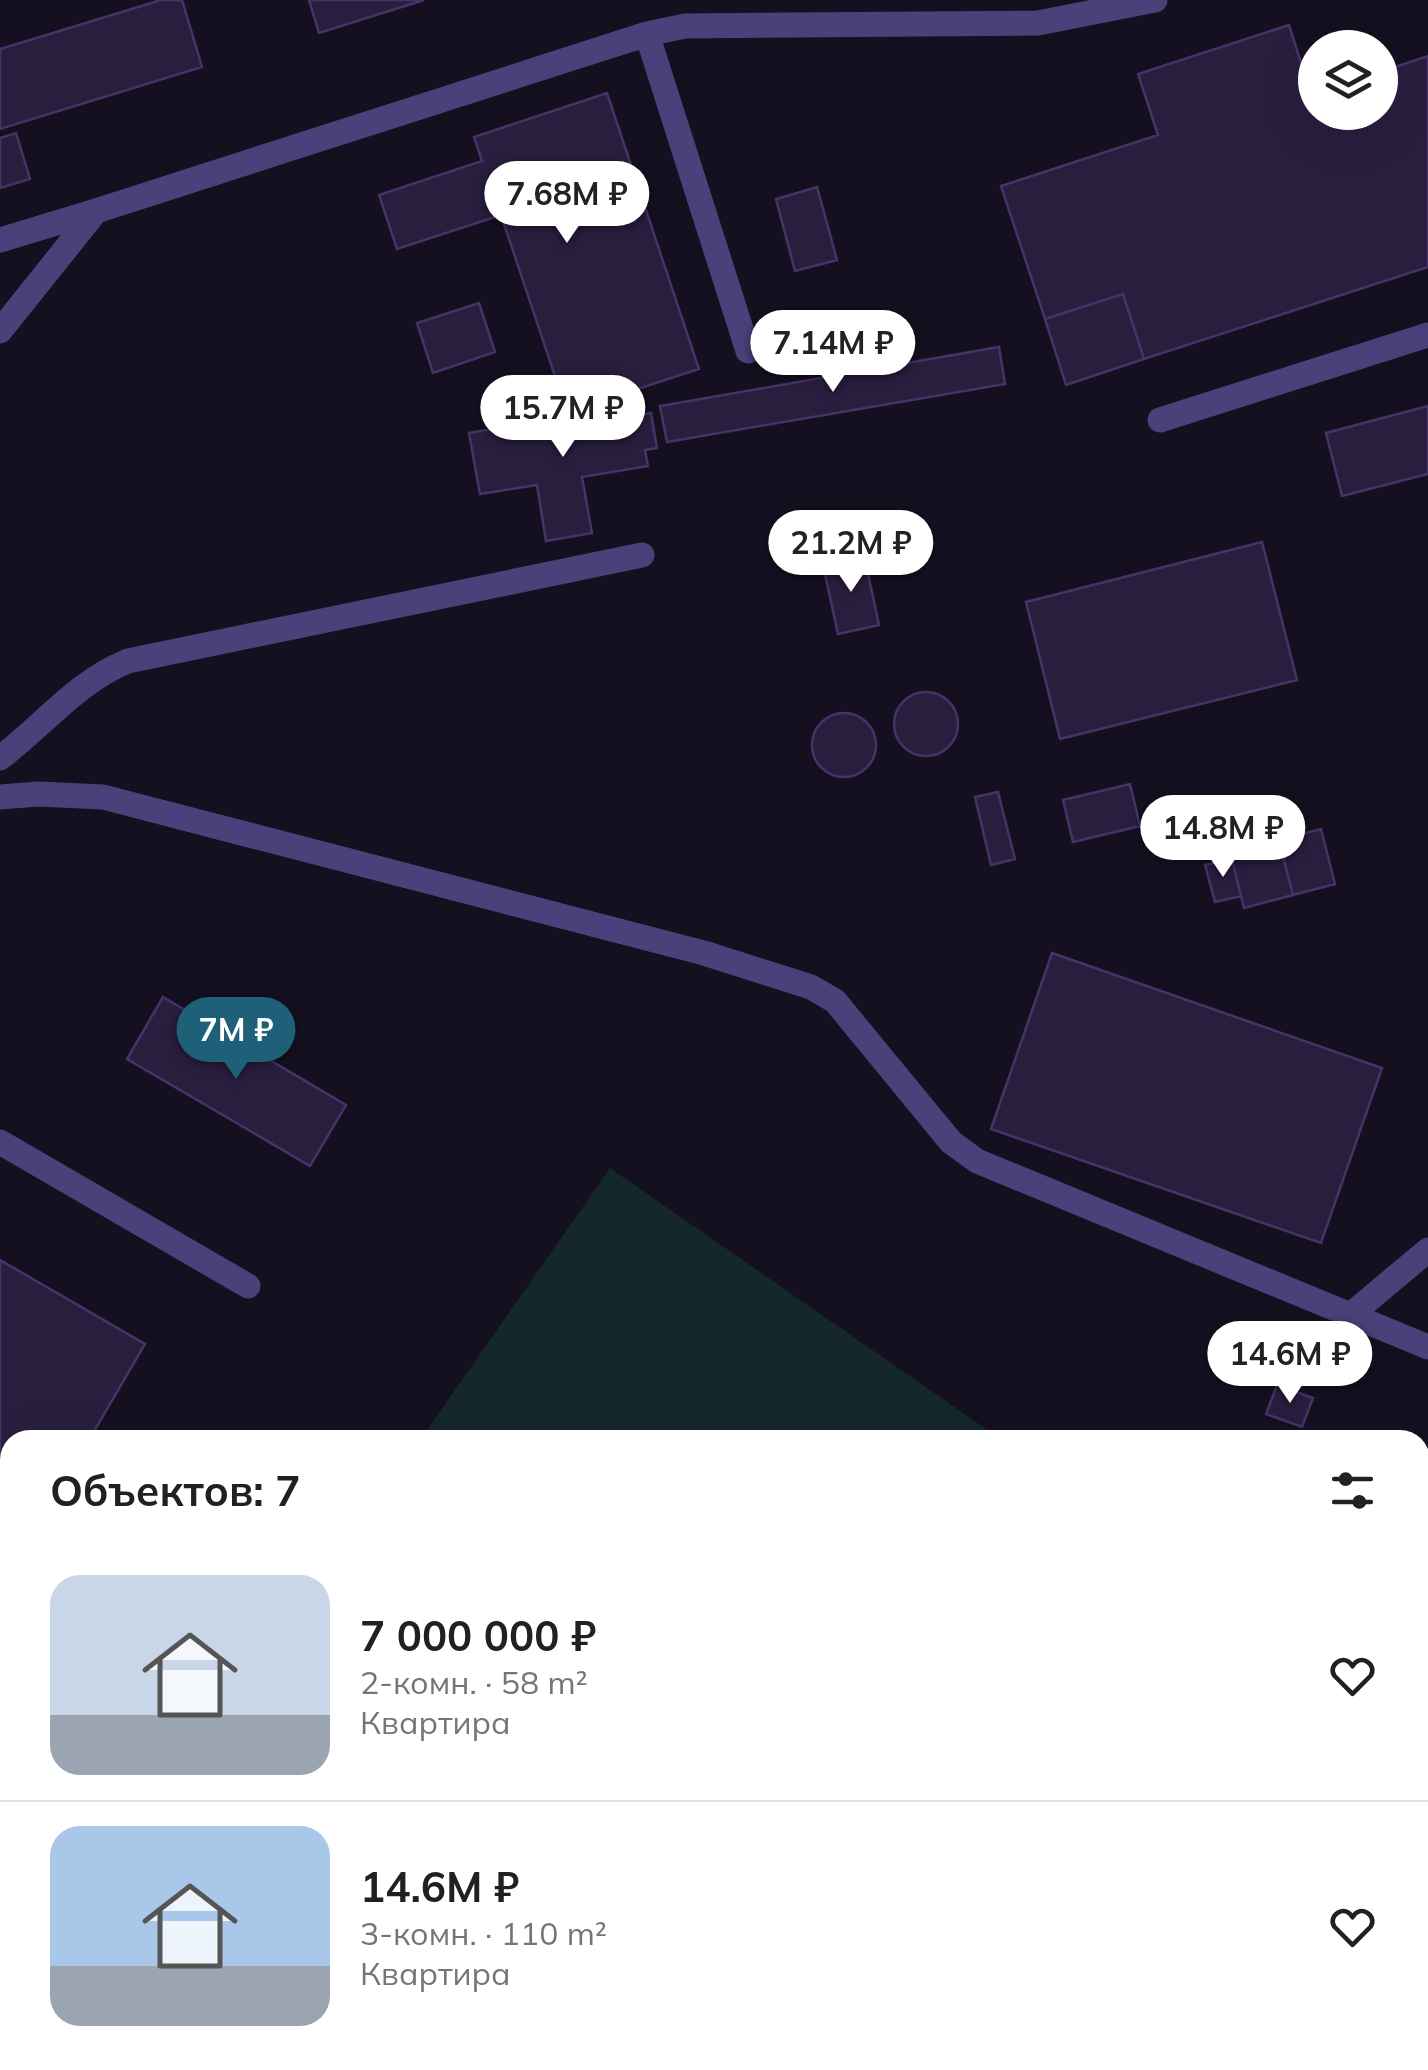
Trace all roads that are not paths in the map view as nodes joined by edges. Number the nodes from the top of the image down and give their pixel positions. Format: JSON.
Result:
{"nodes":[{"id":1,"x":1155,"y":0,"type":"edge"},
{"id":2,"x":647,"y":34,"type":"junction"},
{"id":3,"x":96,"y":211,"type":"junction"},
{"id":4,"x":0,"y":240,"type":"edge"},
{"id":5,"x":0,"y":331,"type":"edge"},
{"id":6,"x":1428,"y":335,"type":"edge"},
{"id":7,"x":748,"y":350,"type":"dead end"},
{"id":8,"x":1160,"y":420,"type":"dead end"},
{"id":9,"x":642,"y":555,"type":"dead end"},
{"id":10,"x":0,"y":758,"type":"edge"},
{"id":11,"x":0,"y":797,"type":"edge"},
{"id":12,"x":0,"y":1142,"type":"edge"},
{"id":13,"x":1428,"y":1250,"type":"edge"},
{"id":14,"x":248,"y":1286,"type":"dead end"},
{"id":15,"x":1348,"y":1316,"type":"junction"},
{"id":16,"x":1428,"y":1346,"type":"edge"}],
"edges":[{"from":1,"to":2,"type":"street"},
{"from":2,"to":3,"type":"street"},
{"from":2,"to":7,"type":"street"},
{"from":3,"to":4,"type":"street"},
{"from":3,"to":5,"type":"street"},
{"from":6,"to":8,"type":"street"},
{"from":9,"to":10,"type":"street"},
{"from":11,"to":15,"type":"street"},
{"from":12,"to":14,"type":"street"},
{"from":13,"to":15,"type":"street"},
{"from":15,"to":16,"type":"street"}]}
